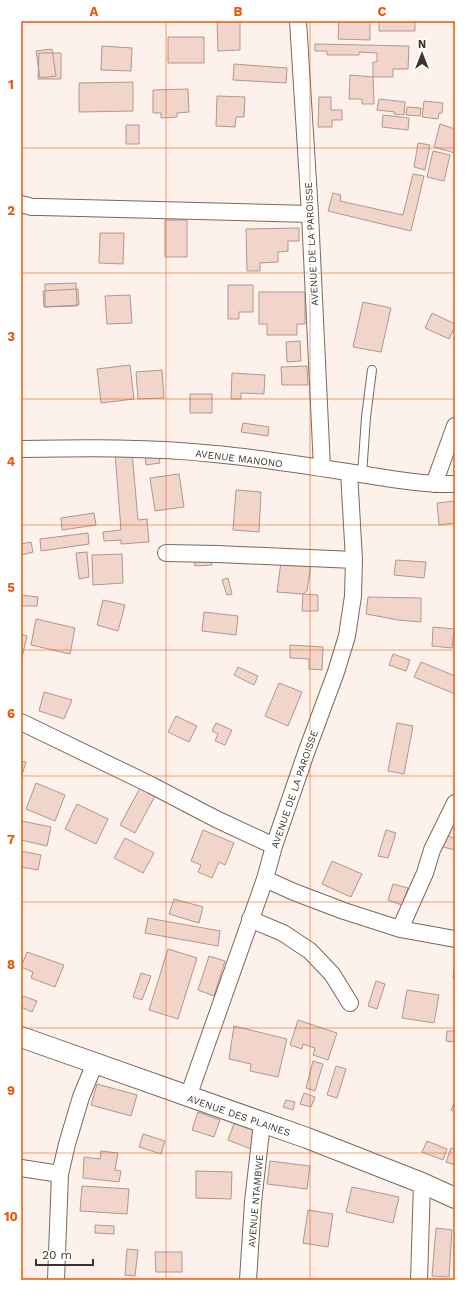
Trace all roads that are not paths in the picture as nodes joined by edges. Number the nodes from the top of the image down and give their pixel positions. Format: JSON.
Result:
{"nodes":[{"id":1,"x":298,"y":21,"type":"edge"},
{"id":2,"x":21,"y":204,"type":"edge"},
{"id":3,"x":310,"y":214,"type":"junction"},
{"id":4,"x":372,"y":370,"type":"dead end"},
{"id":5,"x":455,"y":426,"type":"edge"},
{"id":6,"x":21,"y":449,"type":"edge"},
{"id":7,"x":322,"y":468,"type":"junction"},
{"id":8,"x":356,"y":473,"type":"junction"},
{"id":9,"x":434,"y":484,"type":"junction"},
{"id":10,"x":455,"y":484,"type":"edge"},
{"id":11,"x":166,"y":553,"type":"dead end"},
{"id":12,"x":354,"y":560,"type":"junction"},
{"id":13,"x":21,"y":722,"type":"edge"},
{"id":14,"x":455,"y":803,"type":"edge"},
{"id":15,"x":274,"y":846,"type":"junction"},
{"id":16,"x":264,"y":879,"type":"junction"},
{"id":17,"x":250,"y":919,"type":"junction"},
{"id":18,"x":400,"y":930,"type":"junction"},
{"id":19,"x":455,"y":939,"type":"edge"},
{"id":20,"x":350,"y":1003,"type":"dead end"},
{"id":21,"x":21,"y":1037,"type":"edge"},
{"id":22,"x":95,"y":1063,"type":"junction"},
{"id":23,"x":188,"y":1097,"type":"junction"},
{"id":24,"x":262,"y":1123,"type":"junction"},
{"id":25,"x":21,"y":1168,"type":"edge"},
{"id":26,"x":60,"y":1174,"type":"junction"},
{"id":27,"x":422,"y":1183,"type":"junction"},
{"id":28,"x":455,"y":1198,"type":"edge"},
{"id":29,"x":56,"y":1280,"type":"edge"},
{"id":30,"x":248,"y":1280,"type":"edge"},
{"id":31,"x":419,"y":1280,"type":"edge"}],
"edges":[{"from":1,"to":3,"type":"street","name":"AVENUE DE LA PAROISSE"},
{"from":2,"to":3,"type":"street"},
{"from":3,"to":7,"type":"street","name":"AVENUE DE LA PAROISSE"},
{"from":4,"to":8,"type":"lane"},
{"from":5,"to":9,"type":"street"},
{"from":6,"to":7,"type":"street","name":"AVENUE MANONO"},
{"from":7,"to":8,"type":"street","name":"AVENUE MANONO"},
{"from":8,"to":9,"type":"street","name":"AVENUE MANONO"},
{"from":8,"to":12,"type":"street","name":"AVENUE DE LA PAROISSE"},
{"from":9,"to":10,"type":"street","name":"AVENUE MANONO"},
{"from":11,"to":12,"type":"street"},
{"from":12,"to":15,"type":"street","name":"AVENUE DE LA PAROISSE"},
{"from":13,"to":15,"type":"street"},
{"from":14,"to":18,"type":"street"},
{"from":15,"to":16,"type":"street","name":"AVENUE DE LA PAROISSE"},
{"from":16,"to":17,"type":"street","name":"AVENUE DE LA PAROISSE"},
{"from":16,"to":18,"type":"street"},
{"from":17,"to":20,"type":"street"},
{"from":17,"to":23,"type":"street","name":"AVENUE DE LA PAROISSE"},
{"from":18,"to":19,"type":"street"},
{"from":21,"to":22,"type":"street","name":"AVENUE DES PLAINES"},
{"from":22,"to":23,"type":"street","name":"AVENUE DES PLAINES"},
{"from":22,"to":26,"type":"street"},
{"from":23,"to":24,"type":"street","name":"AVENUE DES PLAINES"},
{"from":24,"to":27,"type":"street","name":"AVENUE DES PLAINES"},
{"from":24,"to":30,"type":"street","name":"AVENUE NTAMBWE"},
{"from":25,"to":26,"type":"street"},
{"from":26,"to":29,"type":"street"},
{"from":27,"to":28,"type":"street","name":"AVENUE DES PLAINES"},
{"from":27,"to":31,"type":"street"}]}
